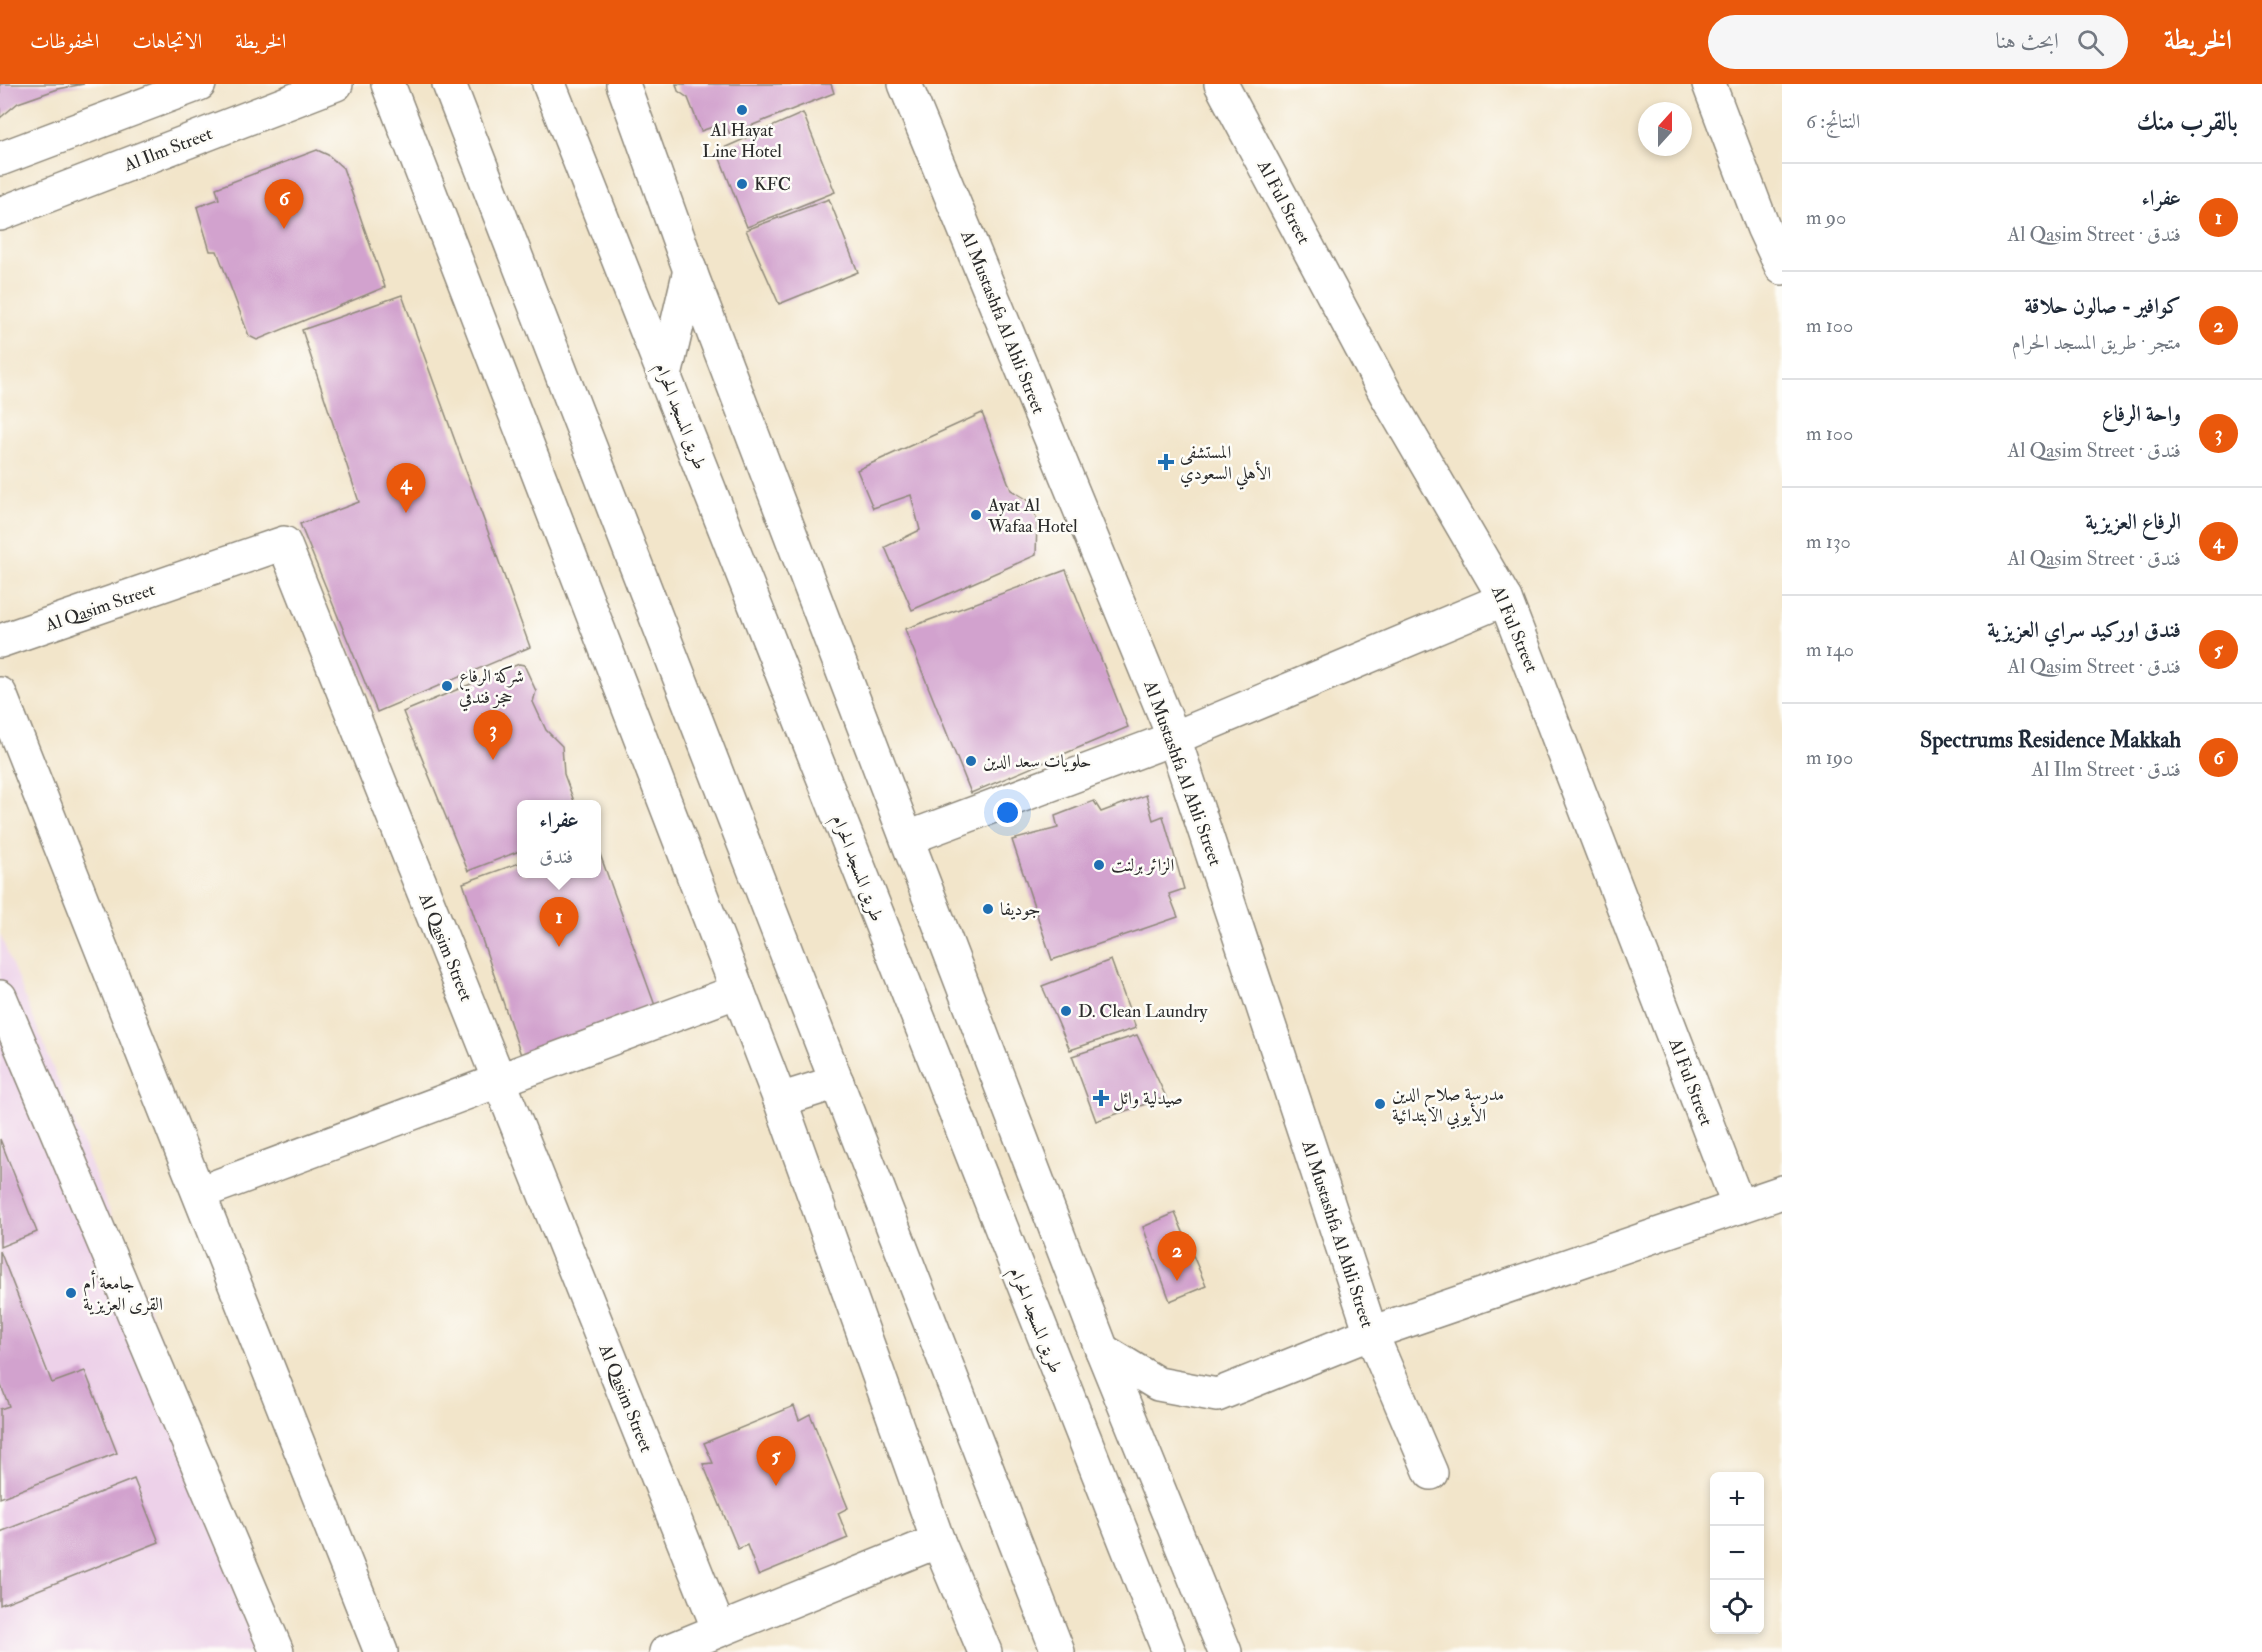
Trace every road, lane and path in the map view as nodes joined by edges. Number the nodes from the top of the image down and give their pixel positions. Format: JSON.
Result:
{"nodes":[{"id":1,"x":199,"y":84,"type":"edge"},
{"id":2,"x":336,"y":84,"type":"edge"},
{"id":3,"x":388,"y":84,"type":"edge"},
{"id":4,"x":449,"y":84,"type":"edge"},
{"id":5,"x":549,"y":84,"type":"edge"},
{"id":6,"x":623,"y":84,"type":"edge"},
{"id":7,"x":905,"y":84,"type":"edge"},
{"id":8,"x":1221,"y":84,"type":"edge"},
{"id":9,"x":1709,"y":84,"type":"edge"},
{"id":10,"x":0,"y":159,"type":"edge"},
{"id":11,"x":0,"y":214,"type":"edge"},
{"id":12,"x":1782,"y":268,"type":"edge"},
{"id":13,"x":690,"y":270,"type":"junction"},
{"id":14,"x":665,"y":376,"type":"junction"},
{"id":15,"x":1504,"y":599,"type":"junction"},
{"id":16,"x":0,"y":641,"type":"edge"},
{"id":17,"x":0,"y":694,"type":"edge"},
{"id":18,"x":1174,"y":738,"type":"junction"},
{"id":19,"x":908,"y":838,"type":"junction"},
{"id":20,"x":738,"y":991,"type":"junction"},
{"id":21,"x":0,"y":997,"type":"edge"},
{"id":22,"x":499,"y":1080,"type":"junction"},
{"id":23,"x":837,"y":1082,"type":"junction"},
{"id":24,"x":780,"y":1101,"type":"junction"},
{"id":25,"x":1782,"y":1191,"type":"edge"},
{"id":26,"x":199,"y":1193,"type":"junction"},
{"id":27,"x":1739,"y":1207,"type":"junction"},
{"id":28,"x":1371,"y":1333,"type":"junction"},
{"id":29,"x":1102,"y":1350,"type":"junction"},
{"id":30,"x":1431,"y":1473,"type":"dead end"},
{"id":31,"x":939,"y":1541,"type":"junction"},
{"id":32,"x":719,"y":1630,"type":"junction"},
{"id":33,"x":277,"y":1652,"type":"edge"},
{"id":34,"x":381,"y":1652,"type":"edge"},
{"id":35,"x":666,"y":1652,"type":"edge"},
{"id":36,"x":985,"y":1652,"type":"edge"},
{"id":37,"x":1058,"y":1652,"type":"edge"},
{"id":38,"x":1168,"y":1652,"type":"edge"},
{"id":39,"x":1225,"y":1652,"type":"edge"}],
"edges":[{"from":1,"to":10,"type":"street"},
{"from":2,"to":11,"type":"street","name":"Al Ilm Street"},
{"from":3,"to":20,"type":"street"},
{"from":4,"to":23,"type":"street"},
{"from":5,"to":14,"type":"street","name":"طريق المسجد الحرام"},
{"from":6,"to":13,"type":"street"},
{"from":7,"to":18,"type":"street","name":"Al Mustashfa Al Ahli Street"},
{"from":8,"to":15,"type":"street","name":"Al Ful Street"},
{"from":9,"to":12,"type":"street"},
{"from":13,"to":14,"type":"street"},
{"from":13,"to":19,"type":"street"},
{"from":14,"to":38,"type":"street","name":"طريق المسجد الحرام"},
{"from":15,"to":18,"type":"street"},
{"from":15,"to":27,"type":"street","name":"Al Ful Street"},
{"from":16,"to":22,"type":"street","name":"Al Qasim Street"},
{"from":17,"to":26,"type":"street"},
{"from":18,"to":19,"type":"street"},
{"from":18,"to":28,"type":"street","name":"Al Mustashfa Al Ahli Street"},
{"from":19,"to":29,"type":"street"},
{"from":20,"to":22,"type":"street"},
{"from":20,"to":24,"type":"street"},
{"from":21,"to":33,"type":"street"},
{"from":22,"to":26,"type":"street"},
{"from":22,"to":32,"type":"street","name":"Al Qasim Street"},
{"from":23,"to":24,"type":"street"},
{"from":23,"to":37,"type":"street"},
{"from":24,"to":31,"type":"street"},
{"from":25,"to":27,"type":"street"},
{"from":26,"to":34,"type":"street"},
{"from":27,"to":28,"type":"street"},
{"from":28,"to":29,"type":"street"},
{"from":28,"to":30,"type":"street","name":"Al Mustashfa Al Ahli Street"},
{"from":29,"to":39,"type":"street"},
{"from":31,"to":32,"type":"street"},
{"from":31,"to":36,"type":"street"},
{"from":32,"to":35,"type":"street"}]}
